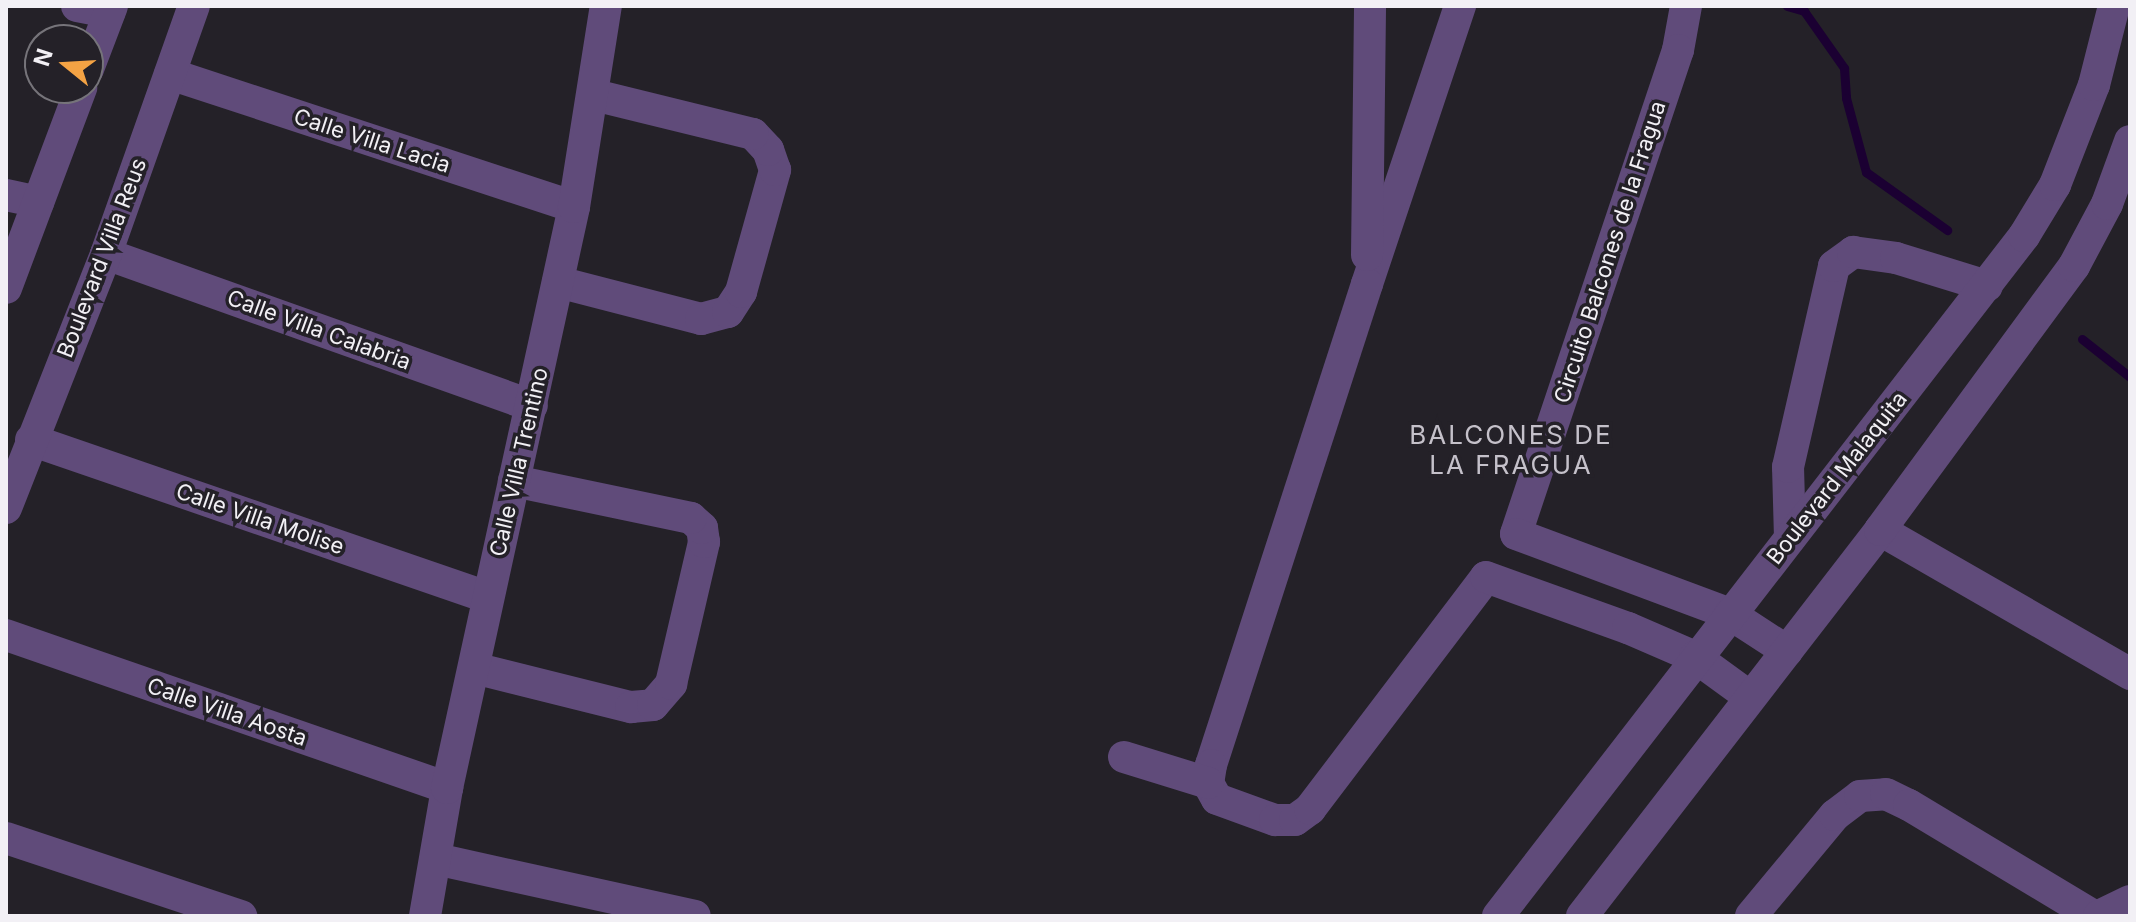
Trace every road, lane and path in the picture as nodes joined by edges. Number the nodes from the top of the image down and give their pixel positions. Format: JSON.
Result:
{"nodes":[{"id":1,"x":77,"y":6,"type":"edge"},
{"id":2,"x":194,"y":6,"type":"edge"},
{"id":3,"x":1370,"y":6,"type":"edge"},
{"id":4,"x":1460,"y":6,"type":"edge"},
{"id":5,"x":1686,"y":6,"type":"edge"},
{"id":6,"x":2114,"y":6,"type":"edge"},
{"id":7,"x":599,"y":8,"type":"edge"},
{"id":8,"x":110,"y":9,"type":"edge"},
{"id":9,"x":170,"y":74,"type":"junction"},
{"id":10,"x":594,"y":95,"type":"junction"},
{"id":11,"x":75,"y":104,"type":"edge"},
{"id":12,"x":2130,"y":141,"type":"edge"},
{"id":13,"x":6,"y":195,"type":"edge"},
{"id":14,"x":38,"y":202,"type":"junction"},
{"id":15,"x":574,"y":207,"type":"junction"},
{"id":16,"x":106,"y":254,"type":"junction"},
{"id":17,"x":558,"y":282,"type":"junction"},
{"id":18,"x":1367,"y":284,"type":"junction"},
{"id":19,"x":1987,"y":286,"type":"junction"},
{"id":20,"x":6,"y":288,"type":"edge"},
{"id":21,"x":532,"y":406,"type":"junction"},
{"id":22,"x":31,"y":440,"type":"junction"},
{"id":23,"x":514,"y":481,"type":"junction"},
{"id":24,"x":6,"y":508,"type":"edge"},
{"id":25,"x":1880,"y":530,"type":"junction"},
{"id":26,"x":1790,"y":538,"type":"junction"},
{"id":27,"x":488,"y":597,"type":"junction"},
{"id":28,"x":1730,"y":614,"type":"junction"},
{"id":29,"x":6,"y":635,"type":"edge"},
{"id":30,"x":1787,"y":651,"type":"junction"},
{"id":31,"x":1695,"y":657,"type":"junction"},
{"id":32,"x":474,"y":668,"type":"junction"},
{"id":33,"x":2130,"y":674,"type":"edge"},
{"id":34,"x":1750,"y":697,"type":"junction"},
{"id":35,"x":1124,"y":757,"type":"dead end"},
{"id":36,"x":1208,"y":783,"type":"junction"},
{"id":37,"x":447,"y":788,"type":"junction"},
{"id":38,"x":6,"y":838,"type":"edge"},
{"id":39,"x":436,"y":859,"type":"junction"},
{"id":40,"x":2130,"y":901,"type":"edge"},
{"id":41,"x":241,"y":916,"type":"edge"},
{"id":42,"x":425,"y":916,"type":"edge"},
{"id":43,"x":695,"y":916,"type":"edge"},
{"id":44,"x":1498,"y":916,"type":"edge"},
{"id":45,"x":1582,"y":916,"type":"edge"},
{"id":46,"x":1751,"y":916,"type":"edge"},
{"id":47,"x":2096,"y":916,"type":"edge"}],
"edges":[{"from":1,"to":8,"type":"street"},
{"from":2,"to":9,"type":"street","name":"Boulevard Villa Reus"},
{"from":3,"to":18,"type":"street"},
{"from":4,"to":18,"type":"street"},
{"from":5,"to":28,"type":"street","name":"Circuito Balcones de la Fragua"},
{"from":6,"to":19,"type":"street","name":"Boulevard Malaquita"},
{"from":7,"to":10,"type":"street","name":"Calle Villa Trentino"},
{"from":9,"to":15,"type":"street","name":"Calle Villa Lacia"},
{"from":9,"to":16,"type":"street","name":"Boulevard Villa Reus"},
{"from":10,"to":15,"type":"street","name":"Calle Villa Trentino"},
{"from":10,"to":17,"type":"street"},
{"from":11,"to":14,"type":"street"},
{"from":12,"to":25,"type":"street"},
{"from":13,"to":14,"type":"street"},
{"from":14,"to":20,"type":"street"},
{"from":15,"to":17,"type":"street","name":"Calle Villa Trentino"},
{"from":16,"to":21,"type":"street","name":"Calle Villa Calabria"},
{"from":16,"to":22,"type":"street","name":"Boulevard Villa Reus"},
{"from":17,"to":21,"type":"street","name":"Calle Villa Trentino"},
{"from":18,"to":36,"type":"street"},
{"from":19,"to":26,"type":"street","name":"Boulevard Malaquita"},
{"from":19,"to":26,"type":"street"},
{"from":21,"to":23,"type":"street","name":"Calle Villa Trentino"},
{"from":22,"to":24,"type":"street","name":"Boulevard Villa Reus"},
{"from":22,"to":27,"type":"street","name":"Calle Villa Molise"},
{"from":23,"to":27,"type":"street","name":"Calle Villa Trentino"},
{"from":23,"to":32,"type":"street"},
{"from":25,"to":30,"type":"street"},
{"from":25,"to":33,"type":"street"},
{"from":26,"to":28,"type":"street","name":"Boulevard Malaquita"},
{"from":27,"to":32,"type":"street","name":"Calle Villa Trentino"},
{"from":28,"to":30,"type":"street","name":"Circuito Balcones de la Fragua"},
{"from":28,"to":31,"type":"street","name":"Boulevard Malaquita"},
{"from":29,"to":37,"type":"street","name":"Calle Villa Aosta"},
{"from":30,"to":34,"type":"street"},
{"from":31,"to":34,"type":"street"},
{"from":31,"to":36,"type":"street"},
{"from":31,"to":44,"type":"street","name":"Boulevard Malaquita"},
{"from":32,"to":37,"type":"street","name":"Calle Villa Trentino"},
{"from":34,"to":45,"type":"street"},
{"from":35,"to":36,"type":"street"},
{"from":37,"to":39,"type":"street","name":"Calle Villa Trentino"},
{"from":38,"to":41,"type":"street"},
{"from":39,"to":42,"type":"street","name":"Calle Villa Trentino"},
{"from":39,"to":43,"type":"street"},
{"from":40,"to":47,"type":"street"},
{"from":46,"to":47,"type":"street"}]}
